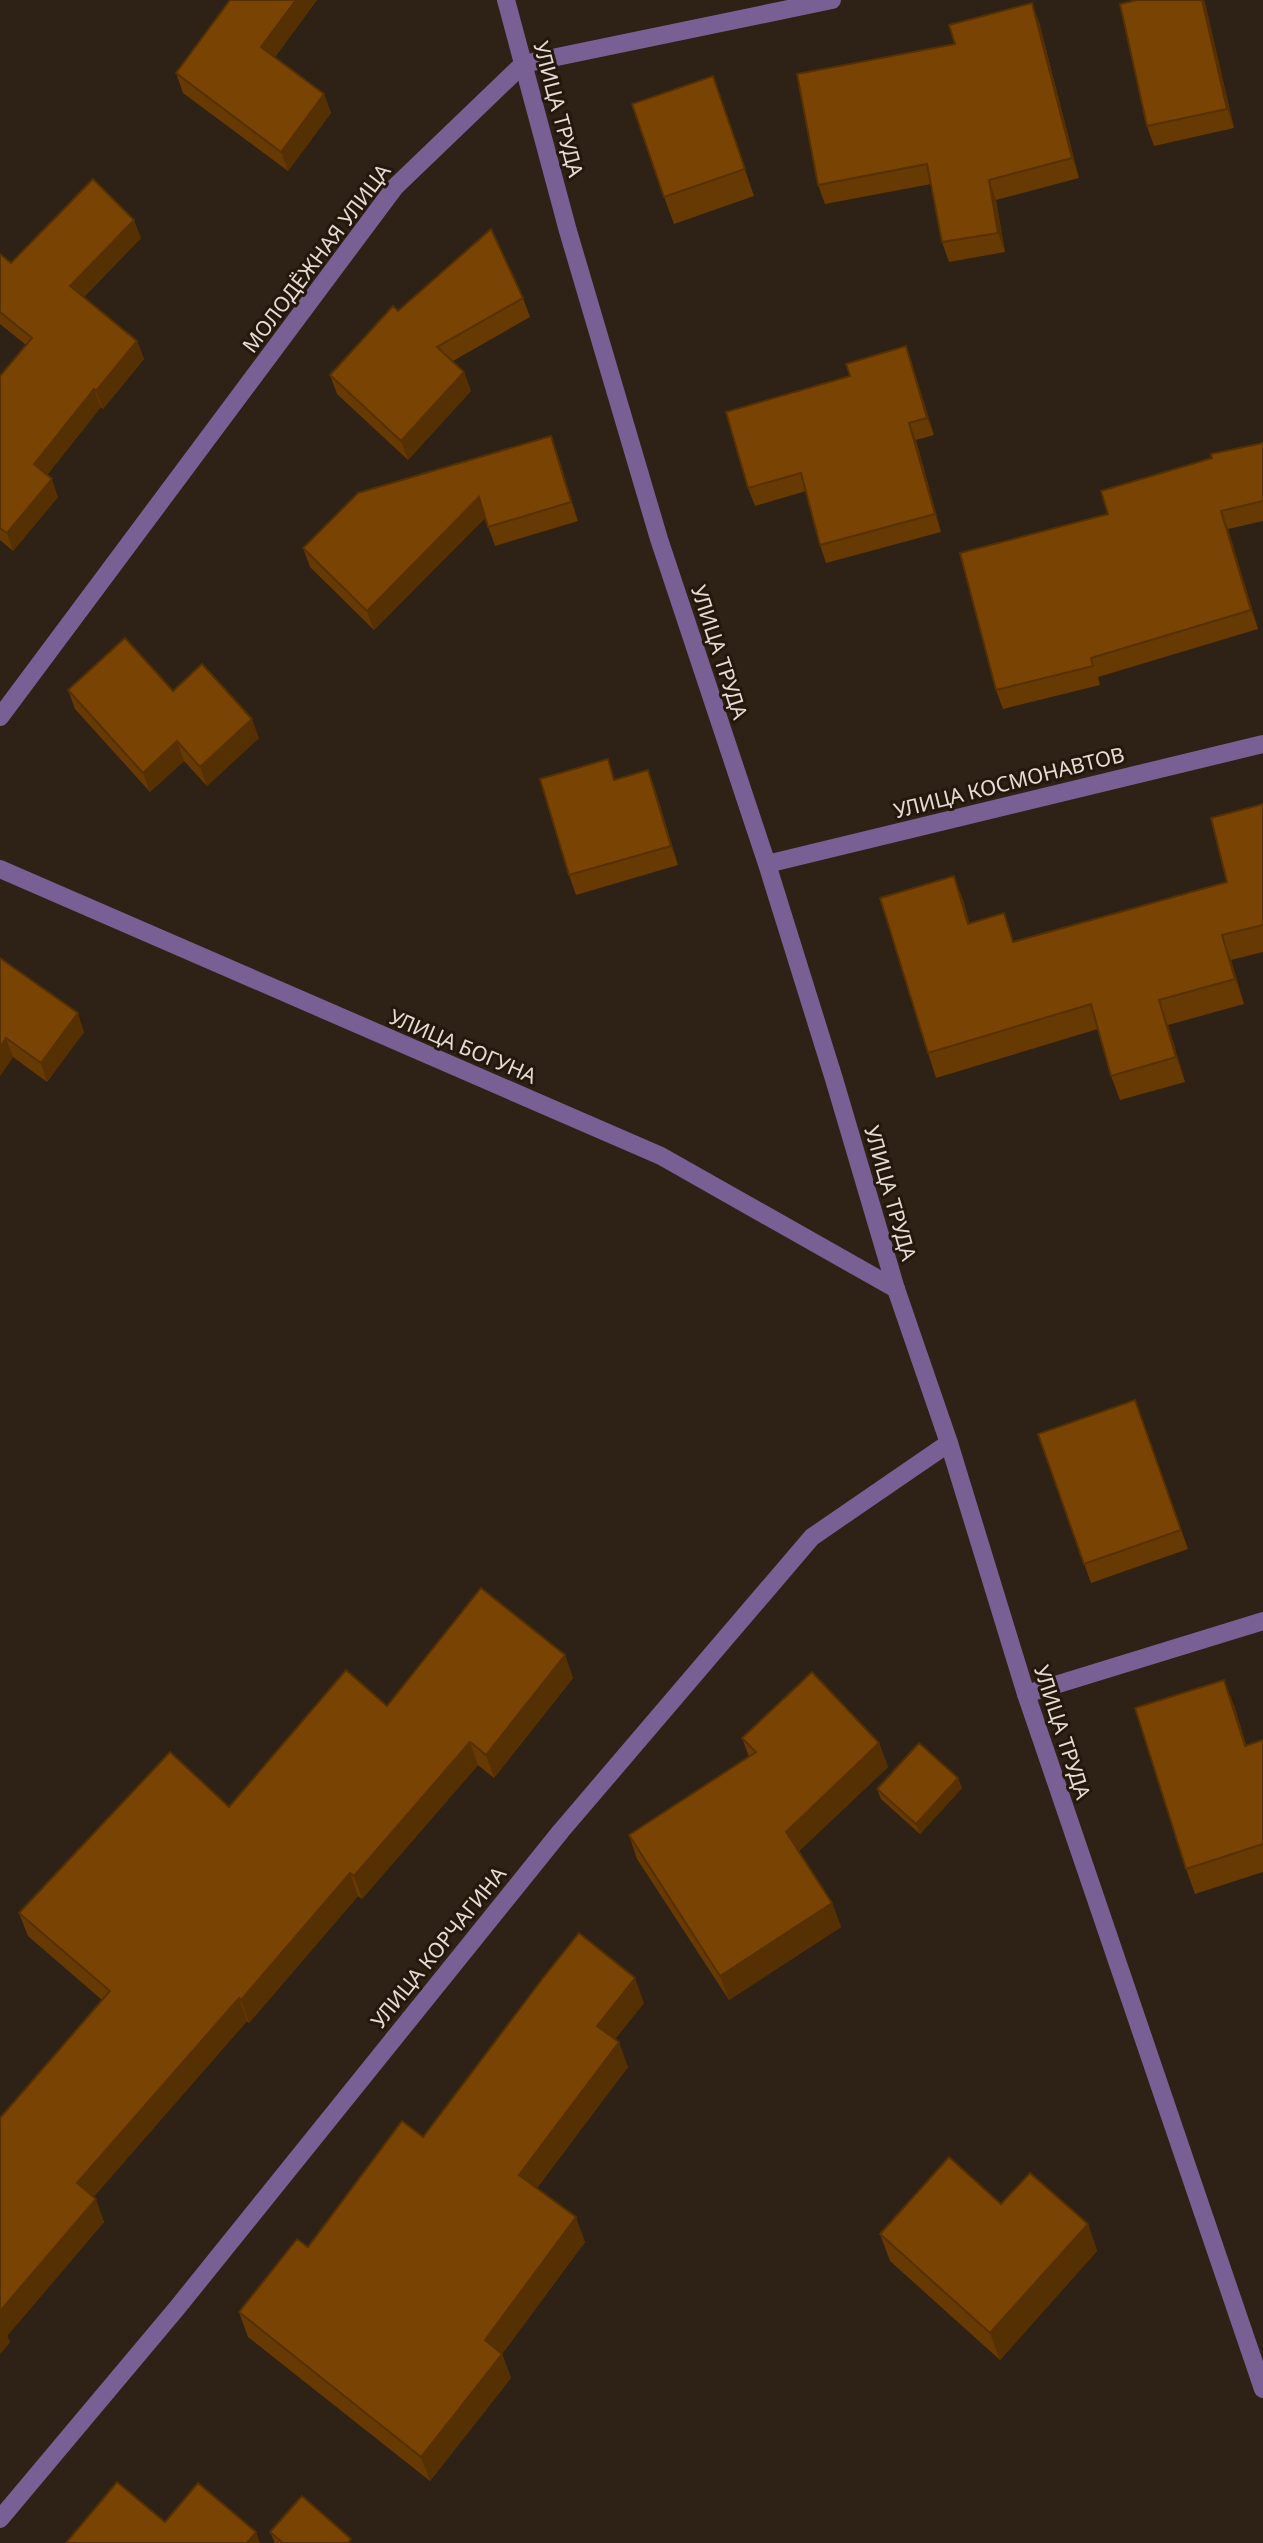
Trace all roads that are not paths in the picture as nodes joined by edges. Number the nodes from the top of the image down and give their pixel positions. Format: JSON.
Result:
{"nodes":[{"id":1,"x":506,"y":0,"type":"edge"},
{"id":2,"x":832,"y":0,"type":"edge"},
{"id":3,"x":523,"y":64,"type":"junction"},
{"id":4,"x":0,"y":717,"type":"edge"},
{"id":5,"x":1263,"y":744,"type":"edge"},
{"id":6,"x":766,"y":864,"type":"junction"},
{"id":7,"x":0,"y":869,"type":"edge"},
{"id":8,"x":896,"y":1289,"type":"junction"},
{"id":9,"x":949,"y":1443,"type":"junction"},
{"id":10,"x":1263,"y":1621,"type":"edge"},
{"id":11,"x":1026,"y":1695,"type":"junction"},
{"id":12,"x":1263,"y":2389,"type":"edge"},
{"id":13,"x":0,"y":2519,"type":"edge"}],
"edges":[{"from":1,"to":3,"type":"street","name":"УЛИЦА ТРУДА"},
{"from":2,"to":3,"type":"street"},
{"from":3,"to":4,"type":"street","name":"МОЛОДЁЖНАЯ УЛИЦА"},
{"from":3,"to":6,"type":"street","name":"УЛИЦА ТРУДА"},
{"from":5,"to":6,"type":"street","name":"УЛИЦА КОСМОНАВТОВ"},
{"from":6,"to":8,"type":"street","name":"УЛИЦА ТРУДА"},
{"from":7,"to":8,"type":"street","name":"УЛИЦА БОГУНА"},
{"from":8,"to":9,"type":"street","name":"УЛИЦА ТРУДА"},
{"from":9,"to":11,"type":"street","name":"УЛИЦА ТРУДА"},
{"from":9,"to":13,"type":"street","name":"УЛИЦА КОРЧАГИНА"},
{"from":10,"to":11,"type":"street"},
{"from":11,"to":12,"type":"street","name":"УЛИЦА ТРУДА"}]}
